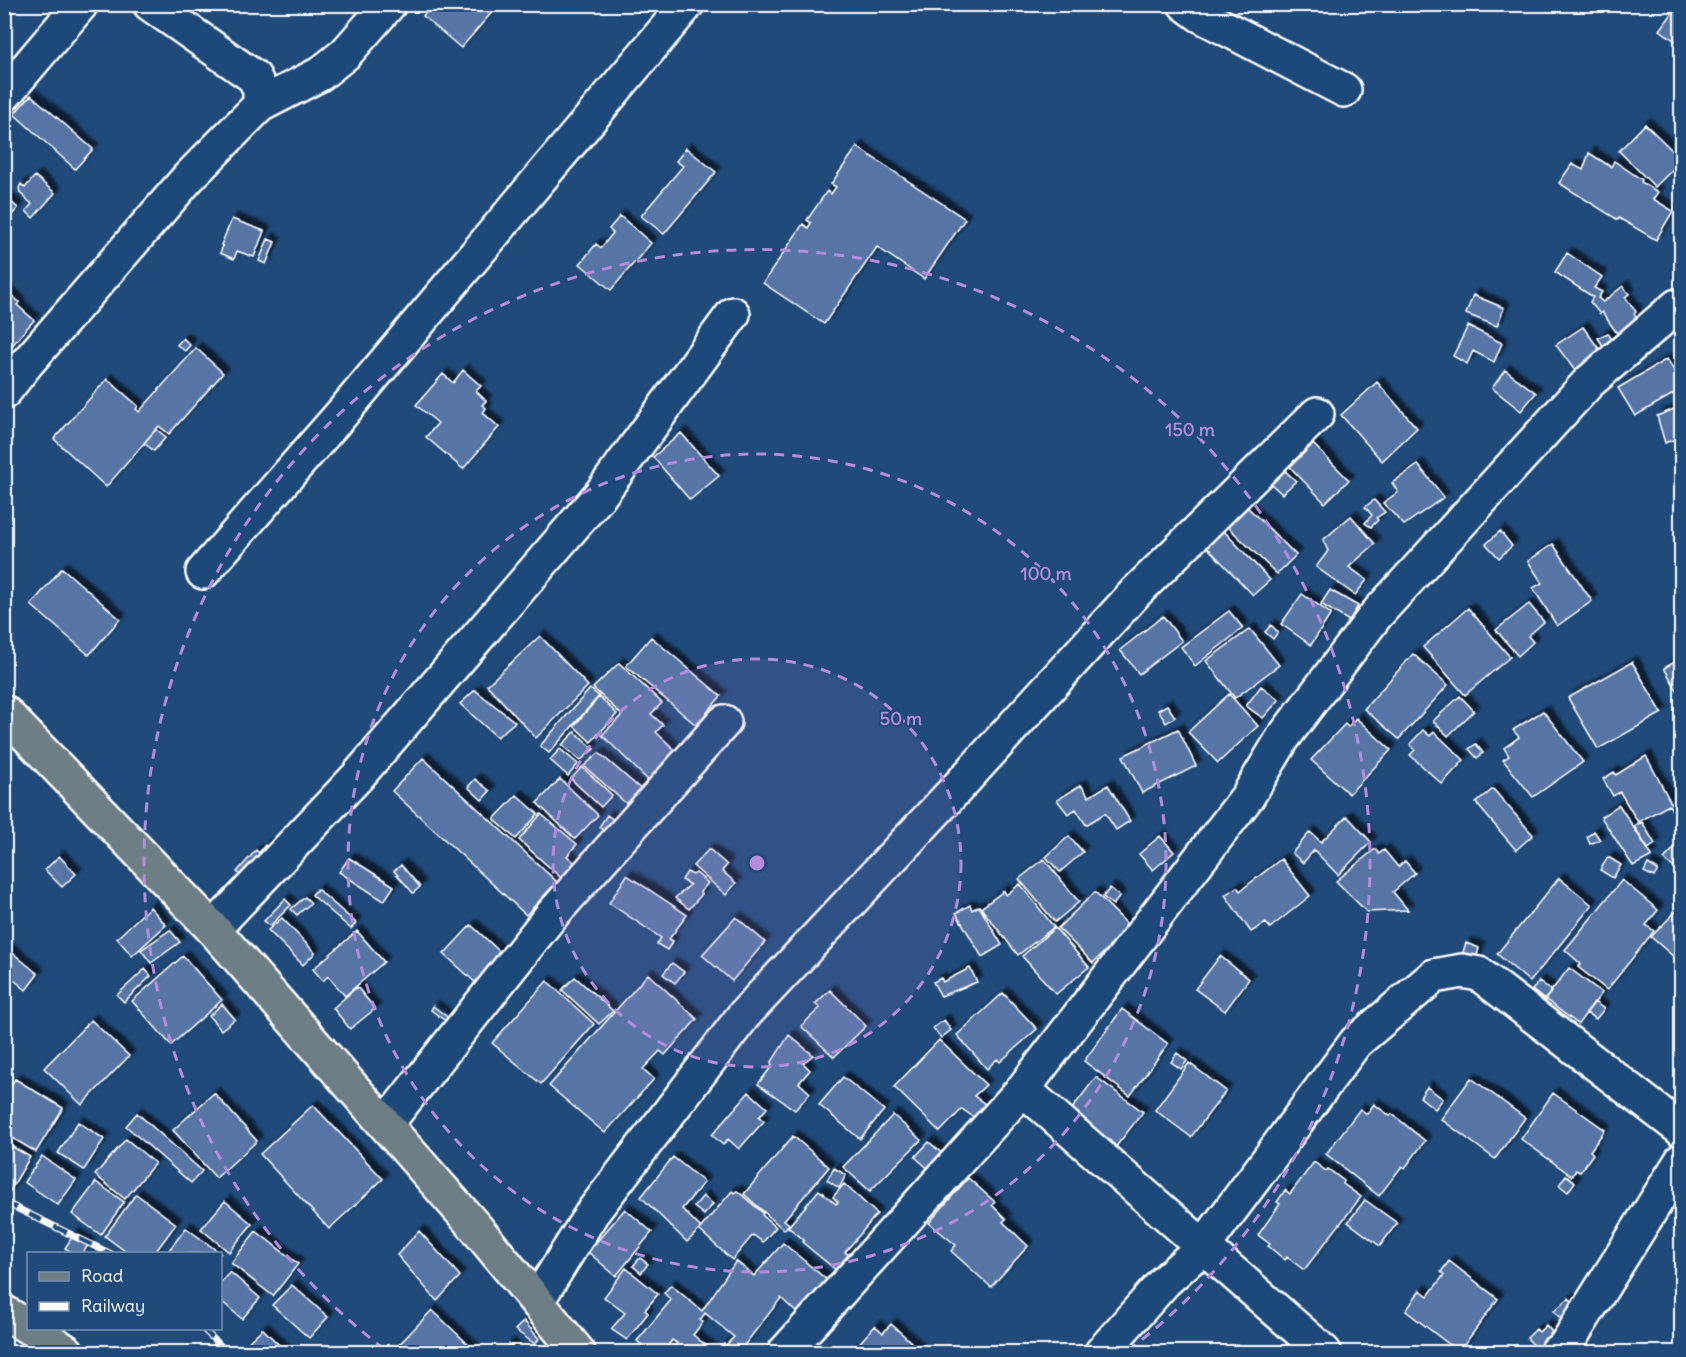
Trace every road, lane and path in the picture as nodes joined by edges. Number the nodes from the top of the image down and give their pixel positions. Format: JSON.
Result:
{"nodes":[{"id":1,"x":81,"y":4,"type":"edge"},
{"id":2,"x":150,"y":4,"type":"edge"},
{"id":3,"x":389,"y":4,"type":"edge"},
{"id":4,"x":1185,"y":4,"type":"edge"},
{"id":5,"x":683,"y":5,"type":"edge"},
{"id":6,"x":1344,"y":90,"type":"dead end"},
{"id":7,"x":4,"y":95,"type":"edge"},
{"id":8,"x":260,"y":105,"type":"junction"},
{"id":9,"x":1682,"y":306,"type":"edge"},
{"id":10,"x":733,"y":314,"type":"dead end"},
{"id":11,"x":4,"y":392,"type":"edge"},
{"id":12,"x":1317,"y":414,"type":"dead end"},
{"id":13,"x":203,"y":572,"type":"dead end"},
{"id":14,"x":4,"y":712,"type":"edge"},
{"id":15,"x":724,"y":722,"type":"dead end"},
{"id":16,"x":213,"y":929,"type":"junction"},
{"id":17,"x":1023,"y":1089,"type":"junction"},
{"id":18,"x":386,"y":1125,"type":"junction"},
{"id":19,"x":1682,"y":1130,"type":"edge"},
{"id":20,"x":1682,"y":1160,"type":"edge"},
{"id":21,"x":1203,"y":1247,"type":"junction"},
{"id":22,"x":537,"y":1301,"type":"junction"},
{"id":23,"x":4,"y":1312,"type":"edge"},
{"id":24,"x":27,"y":1327,"type":"edge"},
{"id":25,"x":32,"y":1330,"type":"edge"},
{"id":26,"x":1563,"y":1351,"type":"edge"},
{"id":27,"x":67,"y":1353,"type":"edge"},
{"id":28,"x":578,"y":1353,"type":"edge"},
{"id":29,"x":785,"y":1353,"type":"edge"},
{"id":30,"x":1102,"y":1353,"type":"edge"},
{"id":31,"x":1324,"y":1353,"type":"edge"}],
"edges":[{"from":1,"to":7,"type":"street"},
{"from":2,"to":8,"type":"street"},
{"from":3,"to":8,"type":"street"},
{"from":4,"to":6,"type":"street"},
{"from":5,"to":13,"type":"street"},
{"from":8,"to":11,"type":"street"},
{"from":9,"to":17,"type":"street"},
{"from":10,"to":16,"type":"street"},
{"from":12,"to":22,"type":"street"},
{"from":14,"to":16,"type":"main road"},
{"from":15,"to":18,"type":"street"},
{"from":16,"to":18,"type":"main road"},
{"from":17,"to":21,"type":"street"},
{"from":17,"to":29,"type":"street"},
{"from":18,"to":22,"type":"main road"},
{"from":19,"to":21,"type":"street"},
{"from":20,"to":26,"type":"street"},
{"from":21,"to":30,"type":"street"},
{"from":21,"to":31,"type":"street"},
{"from":22,"to":28,"type":"main road"},
{"from":23,"to":24,"type":"main road"},
{"from":25,"to":27,"type":"main road"}]}
